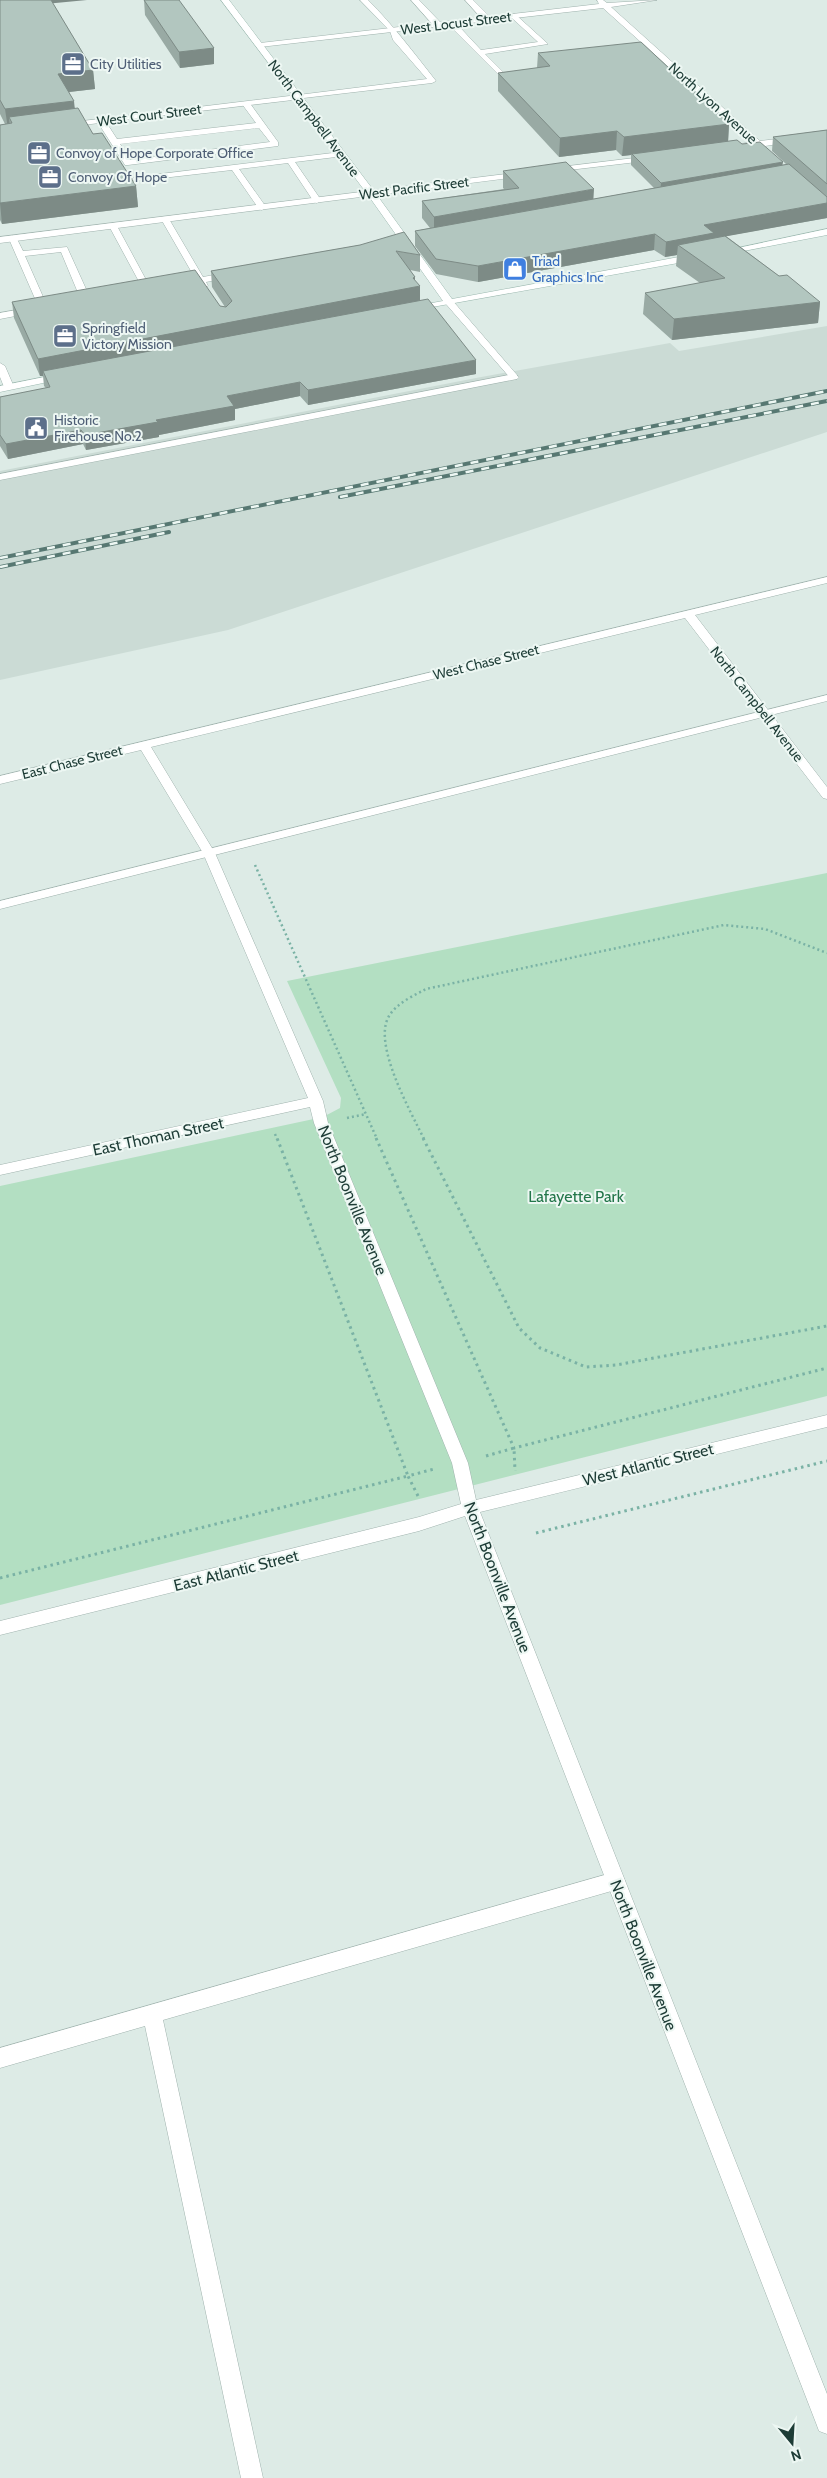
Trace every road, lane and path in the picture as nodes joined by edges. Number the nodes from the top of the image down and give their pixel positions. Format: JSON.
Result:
{"nodes":[{"id":1,"x":225,"y":0,"type":"edge"},
{"id":2,"x":364,"y":0,"type":"edge"},
{"id":3,"x":414,"y":0,"type":"edge"},
{"id":4,"x":469,"y":0,"type":"edge"},
{"id":5,"x":652,"y":0,"type":"edge"},
{"id":6,"x":601,"y":3,"type":"edge"},
{"id":7,"x":515,"y":16,"type":"junction"},
{"id":8,"x":487,"y":19,"type":"junction"},
{"id":9,"x":451,"y":23,"type":"junction"},
{"id":10,"x":438,"y":25,"type":"junction"},
{"id":11,"x":393,"y":30,"type":"junction"},
{"id":12,"x":260,"y":45,"type":"junction"},
{"id":13,"x":480,"y":52,"type":"junction"},
{"id":14,"x":508,"y":82,"type":"edge"},
{"id":15,"x":298,"y":97,"type":"junction"},
{"id":16,"x":246,"y":104,"type":"junction"},
{"id":17,"x":101,"y":121,"type":"junction"},
{"id":18,"x":261,"y":125,"type":"junction"},
{"id":19,"x":55,"y":127,"type":"edge"},
{"id":20,"x":827,"y":135,"type":"edge"},
{"id":21,"x":115,"y":142,"type":"junction"},
{"id":22,"x":759,"y":144,"type":"junction"},
{"id":23,"x":730,"y":148,"type":"edge"},
{"id":24,"x":341,"y":154,"type":"junction"},
{"id":25,"x":663,"y":156,"type":"edge"},
{"id":26,"x":772,"y":157,"type":"edge"},
{"id":27,"x":290,"y":160,"type":"junction"},
{"id":28,"x":234,"y":167,"type":"junction"},
{"id":29,"x":539,"y":172,"type":"edge"},
{"id":30,"x":530,"y":173,"type":"edge"},
{"id":31,"x":136,"y":179,"type":"dead end"},
{"id":32,"x":371,"y":193,"type":"junction"},
{"id":33,"x":317,"y":200,"type":"junction"},
{"id":34,"x":262,"y":207,"type":"junction"},
{"id":35,"x":165,"y":219,"type":"junction"},
{"id":36,"x":113,"y":226,"type":"junction"},
{"id":37,"x":827,"y":232,"type":"edge"},
{"id":38,"x":13,"y":239,"type":"junction"},
{"id":39,"x":0,"y":240,"type":"edge"},
{"id":40,"x":19,"y":254,"type":"junction"},
{"id":41,"x":239,"y":273,"type":"edge"},
{"id":42,"x":200,"y":280,"type":"junction"},
{"id":43,"x":173,"y":285,"type":"edge"},
{"id":44,"x":147,"y":289,"type":"edge"},
{"id":45,"x":210,"y":295,"type":"edge"},
{"id":46,"x":86,"y":300,"type":"edge"},
{"id":47,"x":449,"y":302,"type":"junction"},
{"id":48,"x":402,"y":311,"type":"edge"},
{"id":49,"x":0,"y":316,"type":"edge"},
{"id":50,"x":0,"y":366,"type":"edge"},
{"id":51,"x":72,"y":375,"type":"edge"},
{"id":52,"x":5,"y":388,"type":"edge"},
{"id":53,"x":0,"y":478,"type":"edge"},
{"id":54,"x":827,"y":580,"type":"edge"},
{"id":55,"x":687,"y":613,"type":"junction"},
{"id":56,"x":827,"y":698,"type":"edge"},
{"id":57,"x":764,"y":714,"type":"junction"},
{"id":58,"x":144,"y":745,"type":"junction"},
{"id":59,"x":0,"y":780,"type":"edge"},
{"id":60,"x":827,"y":795,"type":"edge"},
{"id":61,"x":209,"y":853,"type":"junction"},
{"id":62,"x":251,"y":856,"type":"dead end"},
{"id":63,"x":0,"y":905,"type":"edge"},
{"id":64,"x":827,"y":953,"type":"edge"},
{"id":65,"x":316,"y":1101,"type":"junction"},
{"id":66,"x":366,"y":1114,"type":"junction"},
{"id":67,"x":321,"y":1123,"type":"junction"},
{"id":68,"x":0,"y":1170,"type":"edge"},
{"id":69,"x":827,"y":1326,"type":"edge"},
{"id":70,"x":827,"y":1368,"type":"edge"},
{"id":71,"x":827,"y":1420,"type":"edge"},
{"id":72,"x":827,"y":1461,"type":"edge"},
{"id":73,"x":470,"y":1508,"type":"junction"},
{"id":74,"x":536,"y":1533,"type":"dead end"},
{"id":75,"x":0,"y":1578,"type":"edge"},
{"id":76,"x":0,"y":1628,"type":"edge"},
{"id":77,"x":615,"y":1881,"type":"junction"},
{"id":78,"x":152,"y":2014,"type":"junction"},
{"id":79,"x":0,"y":2058,"type":"edge"},
{"id":80,"x":827,"y":2423,"type":"edge"},
{"id":81,"x":252,"y":2478,"type":"edge"}],
"edges":[{"from":1,"to":12,"type":"street","name":"North Campbell Avenue"},
{"from":2,"to":11,"type":"street"},
{"from":3,"to":10,"type":"street"},
{"from":4,"to":8,"type":"street"},
{"from":5,"to":6,"type":"street","name":"West Locust Street"},
{"from":6,"to":7,"type":"street","name":"West Locust Street"},
{"from":6,"to":22,"type":"street","name":"North Lyon Avenue"},
{"from":7,"to":8,"type":"street","name":"West Locust Street"},
{"from":7,"to":13,"type":"street"},
{"from":8,"to":9,"type":"street","name":"West Locust Street"},
{"from":9,"to":10,"type":"street","name":"West Locust Street"},
{"from":9,"to":13,"type":"street"},
{"from":10,"to":11,"type":"street","name":"West Locust Street"},
{"from":11,"to":12,"type":"street","name":"West Locust Street"},
{"from":11,"to":15,"type":"street","name":"West Court Street"},
{"from":12,"to":15,"type":"street","name":"North Campbell Avenue"},
{"from":13,"to":14,"type":"street"},
{"from":15,"to":16,"type":"street","name":"West Court Street"},
{"from":15,"to":24,"type":"street","name":"North Campbell Avenue"},
{"from":16,"to":17,"type":"street","name":"West Court Street"},
{"from":16,"to":18,"type":"street"},
{"from":17,"to":19,"type":"street","name":"West Court Street"},
{"from":17,"to":21,"type":"street"},
{"from":18,"to":21,"type":"street"},
{"from":18,"to":21,"type":"street"},
{"from":20,"to":22,"type":"street"},
{"from":22,"to":23,"type":"street"},
{"from":22,"to":26,"type":"street","name":"North Lyon Avenue"},
{"from":24,"to":27,"type":"street"},
{"from":24,"to":32,"type":"street","name":"North Campbell Avenue"},
{"from":25,"to":29,"type":"street"},
{"from":27,"to":28,"type":"street"},
{"from":27,"to":33,"type":"street"},
{"from":28,"to":31,"type":"street"},
{"from":28,"to":34,"type":"street"},
{"from":30,"to":32,"type":"street","name":"West Pacific Street"},
{"from":32,"to":33,"type":"street","name":"West Pacific Street"},
{"from":32,"to":47,"type":"street","name":"North Campbell Avenue"},
{"from":33,"to":34,"type":"street","name":"West Pacific Street"},
{"from":34,"to":35,"type":"street","name":"West Pacific Street"},
{"from":35,"to":36,"type":"street","name":"West Pacific Street"},
{"from":35,"to":42,"type":"street"},
{"from":36,"to":38,"type":"street","name":"West Pacific Street"},
{"from":36,"to":44,"type":"street"},
{"from":37,"to":47,"type":"street"},
{"from":38,"to":39,"type":"street","name":"West Pacific Street"},
{"from":38,"to":40,"type":"street"},
{"from":40,"to":46,"type":"street"},
{"from":40,"to":49,"type":"street"},
{"from":41,"to":42,"type":"street"},
{"from":42,"to":43,"type":"street"},
{"from":42,"to":45,"type":"street"},
{"from":47,"to":48,"type":"street"},
{"from":47,"to":53,"type":"street","name":"North Campbell Avenue"},
{"from":50,"to":52,"type":"street"},
{"from":51,"to":52,"type":"street"},
{"from":54,"to":55,"type":"street","name":"West Chase Street"},
{"from":55,"to":57,"type":"street","name":"North Campbell Avenue"},
{"from":55,"to":58,"type":"street","name":"West Chase Street"},
{"from":56,"to":57,"type":"street"},
{"from":57,"to":60,"type":"street","name":"North Campbell Avenue"},
{"from":57,"to":61,"type":"street"},
{"from":58,"to":59,"type":"street","name":"East Chase Street"},
{"from":58,"to":61,"type":"street","name":"North Boonville Avenue"},
{"from":61,"to":63,"type":"street"},
{"from":61,"to":65,"type":"street","name":"North Boonville Avenue"},
{"from":62,"to":66,"type":"path"},
{"from":64,"to":69,"type":"path"},
{"from":65,"to":67,"type":"street","name":"North Boonville Avenue"},
{"from":65,"to":68,"type":"street","name":"East Thoman Street"},
{"from":66,"to":67,"type":"path"},
{"from":66,"to":70,"type":"path"},
{"from":67,"to":73,"type":"street","name":"North Boonville Avenue"},
{"from":67,"to":75,"type":"path"},
{"from":71,"to":73,"type":"street","name":"West Atlantic Street"},
{"from":72,"to":74,"type":"path"},
{"from":73,"to":76,"type":"street","name":"East Atlantic Street"},
{"from":73,"to":77,"type":"street","name":"North Boonville Avenue"},
{"from":77,"to":78,"type":"street"},
{"from":77,"to":80,"type":"street","name":"North Boonville Avenue"},
{"from":78,"to":79,"type":"street"},
{"from":78,"to":81,"type":"street"}]}
